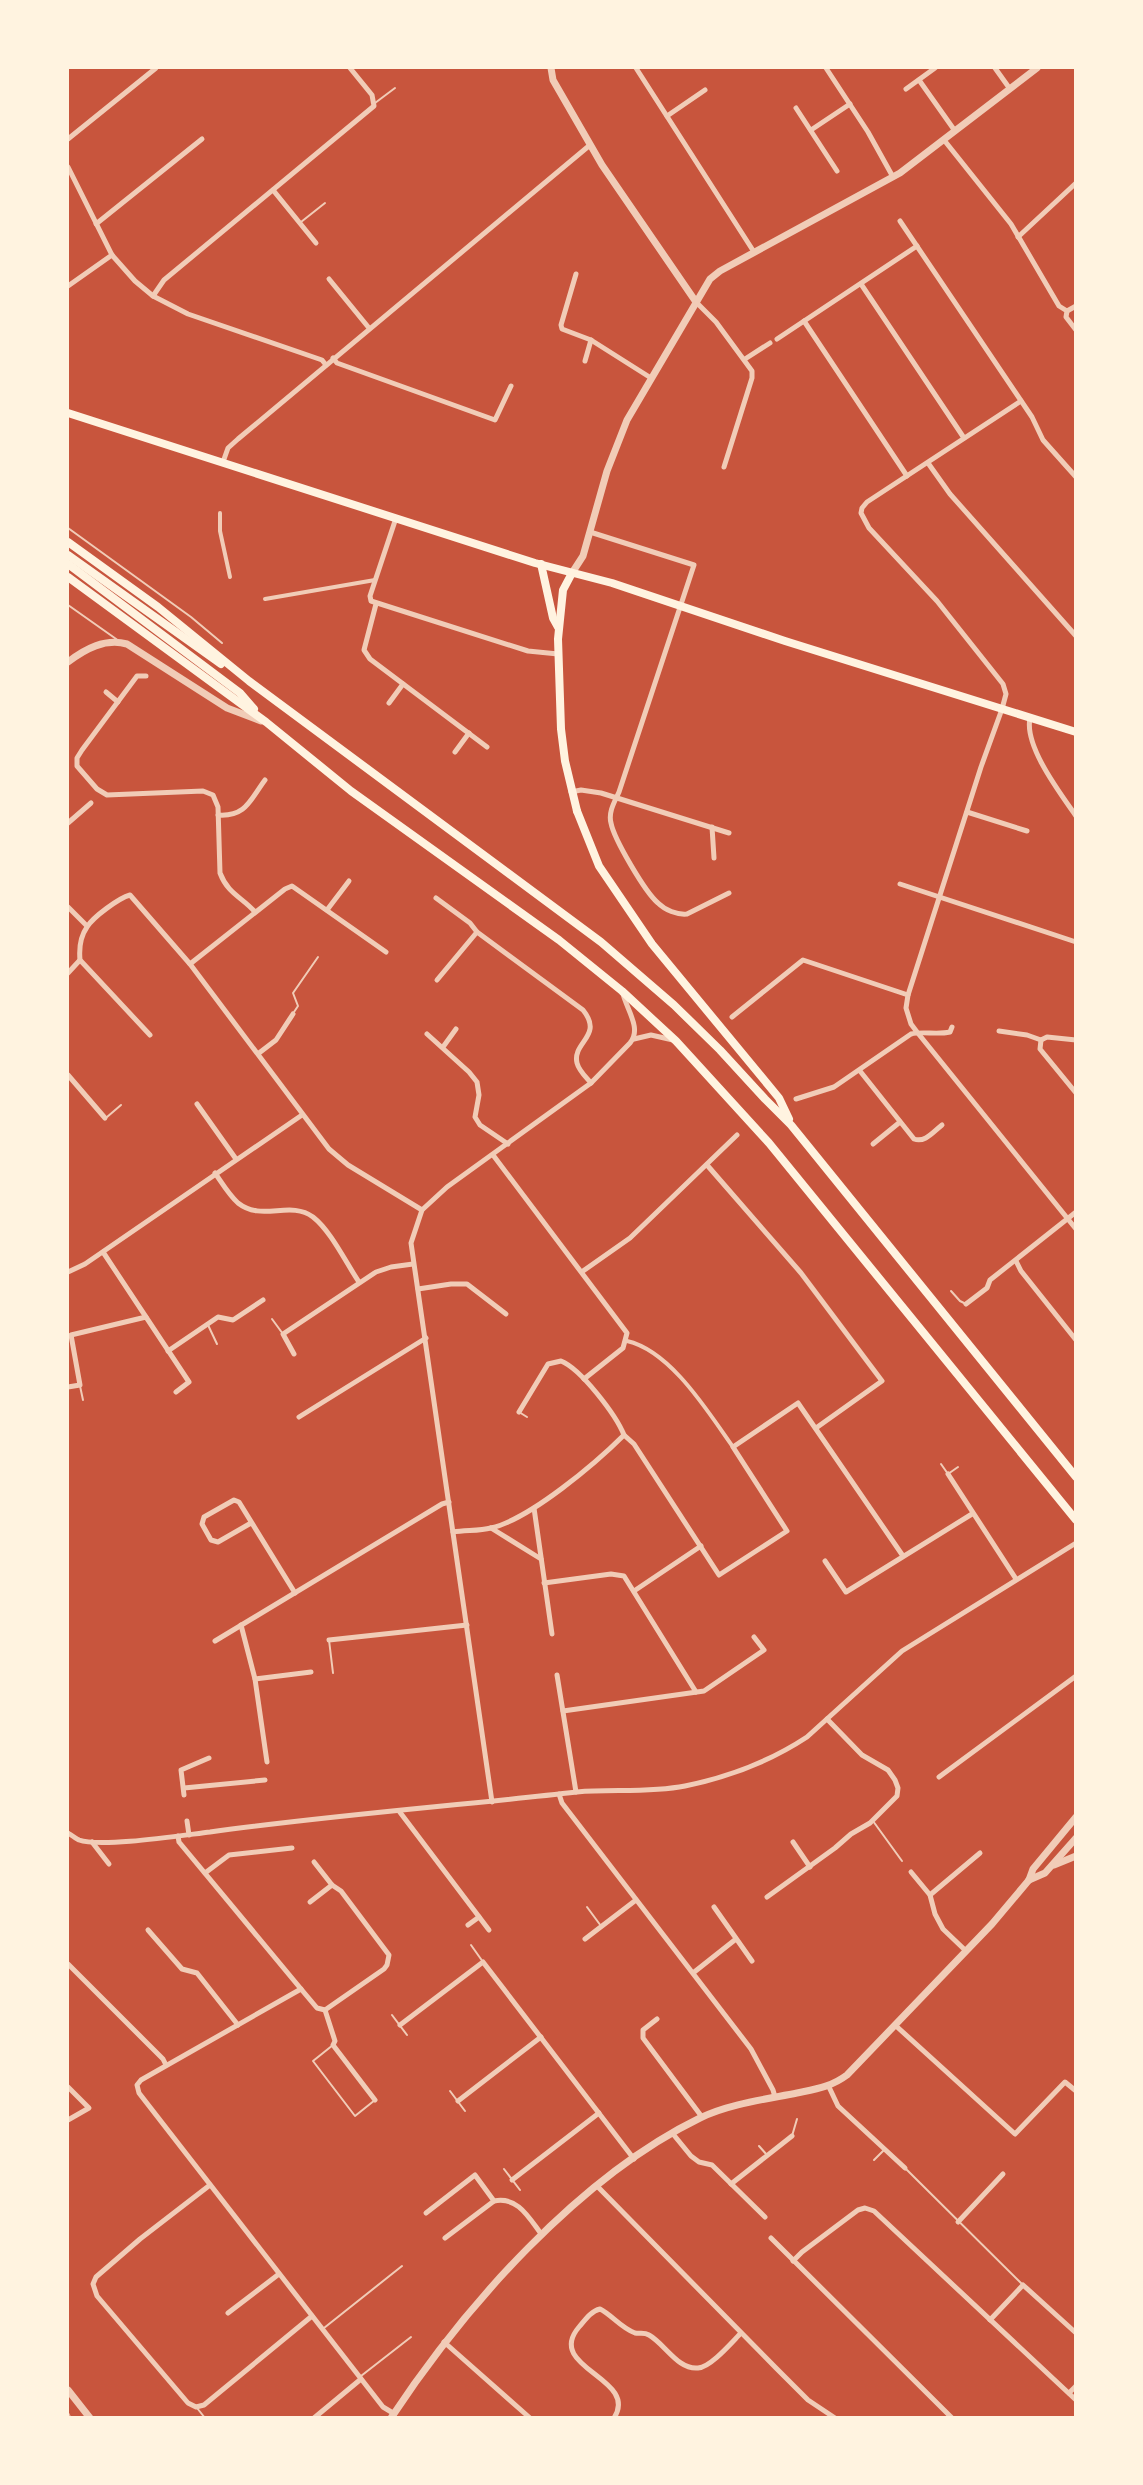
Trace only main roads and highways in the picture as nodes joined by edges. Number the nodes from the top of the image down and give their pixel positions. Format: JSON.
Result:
{"nodes":[{"id":1,"x":68,"y":413,"type":"edge"},
{"id":2,"x":68,"y":542,"type":"edge"},
{"id":3,"x":68,"y":555,"type":"edge"},
{"id":4,"x":68,"y":564,"type":"edge"},
{"id":5,"x":541,"y":564,"type":"junction"},
{"id":6,"x":572,"y":573,"type":"junction"},
{"id":7,"x":68,"y":577,"type":"edge"},
{"id":8,"x":151,"y":620,"type":"junction"},
{"id":9,"x":558,"y":627,"type":"junction"},
{"id":10,"x":249,"y":681,"type":"junction"},
{"id":11,"x":266,"y":722,"type":"junction"},
{"id":12,"x":1076,"y":732,"type":"edge"},
{"id":13,"x":791,"y":1125,"type":"junction"},
{"id":14,"x":1076,"y":1477,"type":"edge"},
{"id":15,"x":1076,"y":1520,"type":"edge"}],
"edges":[{"from":1,"to":5,"type":"main road"},
{"from":2,"to":10,"type":"main road"},
{"from":3,"to":8,"type":"main road"},
{"from":4,"to":8,"type":"main road"},
{"from":5,"to":6,"type":"main road"},
{"from":5,"to":9,"type":"main road"},
{"from":6,"to":9,"type":"main road"},
{"from":6,"to":12,"type":"main road"},
{"from":7,"to":11,"type":"main road"},
{"from":8,"to":10,"type":"main road"},
{"from":8,"to":11,"type":"main road"},
{"from":9,"to":13,"type":"main road"},
{"from":10,"to":13,"type":"main road"},
{"from":11,"to":15,"type":"main road"},
{"from":13,"to":14,"type":"main road"}]}
